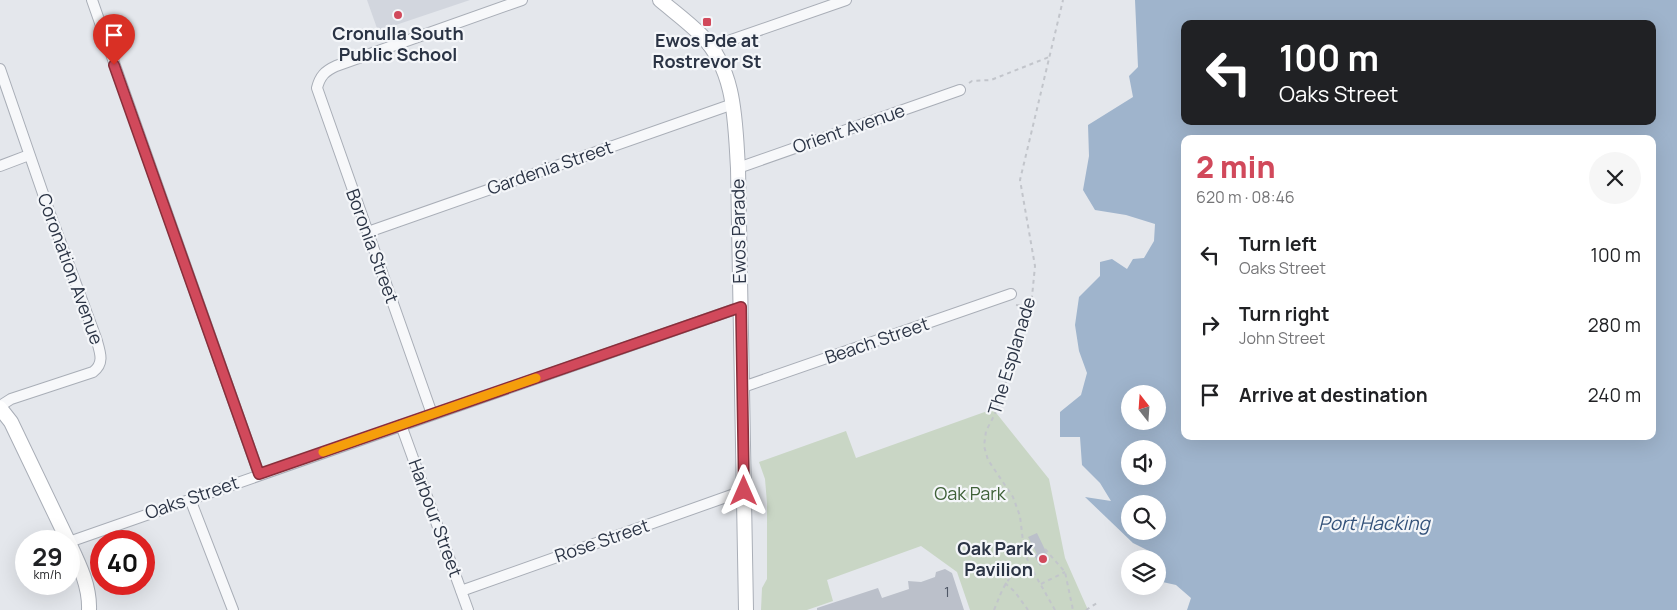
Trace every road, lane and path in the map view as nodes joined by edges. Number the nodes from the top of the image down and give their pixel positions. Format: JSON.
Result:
{"nodes":[{"id":1,"x":92,"y":0,"type":"edge"},
{"id":2,"x":522,"y":0,"type":"edge"},
{"id":3,"x":660,"y":0,"type":"edge"},
{"id":4,"x":846,"y":0,"type":"edge"},
{"id":5,"x":1063,"y":0,"type":"edge"},
{"id":6,"x":711,"y":47,"type":"junction"},
{"id":7,"x":1049,"y":57,"type":"junction"},
{"id":8,"x":0,"y":69,"type":"edge"},
{"id":9,"x":960,"y":90,"type":"joint"},
{"id":10,"x":733,"y":104,"type":"junction"},
{"id":11,"x":29,"y":155,"type":"junction"},
{"id":12,"x":0,"y":166,"type":"edge"},
{"id":13,"x":738,"y":168,"type":"junction"},
{"id":14,"x":368,"y":232,"type":"junction"},
{"id":15,"x":1011,"y":294,"type":"dead end"},
{"id":16,"x":741,"y":307,"type":"junction"},
{"id":17,"x":743,"y":387,"type":"junction"},
{"id":18,"x":0,"y":407,"type":"edge"},
{"id":19,"x":432,"y":414,"type":"junction"},
{"id":20,"x":401,"y":425,"type":"junction"},
{"id":21,"x":259,"y":474,"type":"junction"},
{"id":22,"x":744,"y":491,"type":"junction"},
{"id":23,"x":190,"y":499,"type":"junction"},
{"id":24,"x":62,"y":530,"type":"edge"},
{"id":25,"x":80,"y":538,"type":"edge"},
{"id":26,"x":1045,"y":549,"type":"dead end"},
{"id":27,"x":1029,"y":564,"type":"junction"},
{"id":28,"x":80,"y":569,"type":"edge"},
{"id":29,"x":1065,"y":572,"type":"junction"},
{"id":30,"x":1005,"y":583,"type":"junction"},
{"id":31,"x":1041,"y":584,"type":"junction"},
{"id":32,"x":461,"y":591,"type":"junction"},
{"id":33,"x":1097,"y":603,"type":"dead end"},
{"id":34,"x":89,"y":610,"type":"edge"},
{"id":35,"x":233,"y":610,"type":"edge"},
{"id":36,"x":468,"y":610,"type":"edge"},
{"id":37,"x":746,"y":610,"type":"edge"},
{"id":38,"x":994,"y":610,"type":"edge"},
{"id":39,"x":1028,"y":610,"type":"edge"},
{"id":40,"x":1055,"y":610,"type":"edge"},
{"id":41,"x":1073,"y":610,"type":"edge"},
{"id":42,"x":1086,"y":610,"type":"edge"}],
"edges":[{"from":1,"to":21,"type":"street"},
{"from":2,"to":14,"type":"street","name":"Boronia Street"},
{"from":3,"to":6,"type":"street","name":"Ewos Parade"},
{"from":4,"to":6,"type":"street"},
{"from":5,"to":7,"type":"path","name":"The Esplanade"},
{"from":6,"to":10,"type":"street","name":"Ewos Parade"},
{"from":7,"to":9,"type":"path"},
{"from":7,"to":27,"type":"path","name":"The Esplanade"},
{"from":8,"to":11,"type":"street","name":"Coronation Avenue"},
{"from":9,"to":13,"type":"street","name":"Orient Avenue"},
{"from":10,"to":13,"type":"street","name":"Ewos Parade"},
{"from":10,"to":14,"type":"street","name":"Gardenia Street"},
{"from":11,"to":12,"type":"street"},
{"from":11,"to":18,"type":"street","name":"Coronation Avenue"},
{"from":13,"to":16,"type":"street","name":"Ewos Parade"},
{"from":14,"to":19,"type":"street","name":"Boronia Street"},
{"from":15,"to":17,"type":"street","name":"Beach Street"},
{"from":16,"to":17,"type":"street","name":"Ewos Parade"},
{"from":16,"to":19,"type":"street","name":"Oaks Street"},
{"from":17,"to":22,"type":"street","name":"Ewos Parade"},
{"from":18,"to":24,"type":"street"},
{"from":19,"to":20,"type":"street","name":"Oaks Street"},
{"from":20,"to":21,"type":"street","name":"Oaks Street"},
{"from":20,"to":32,"type":"street","name":"Harbour Street"},
{"from":21,"to":23,"type":"street","name":"Oaks Street"},
{"from":22,"to":32,"type":"street","name":"Rose Street"},
{"from":22,"to":37,"type":"street","name":"Ewos Parade"},
{"from":23,"to":25,"type":"street","name":"Oaks Street"},
{"from":23,"to":35,"type":"street"},
{"from":26,"to":29,"type":"path"},
{"from":27,"to":30,"type":"path"},
{"from":27,"to":31,"type":"path","name":"The Esplanade"},
{"from":28,"to":34,"type":"street"},
{"from":29,"to":31,"type":"path"},
{"from":29,"to":41,"type":"path"},
{"from":30,"to":38,"type":"path"},
{"from":30,"to":39,"type":"path"},
{"from":31,"to":40,"type":"path","name":"The Esplanade"},
{"from":32,"to":36,"type":"street","name":"Harbour Street"},
{"from":33,"to":42,"type":"path"}]}
